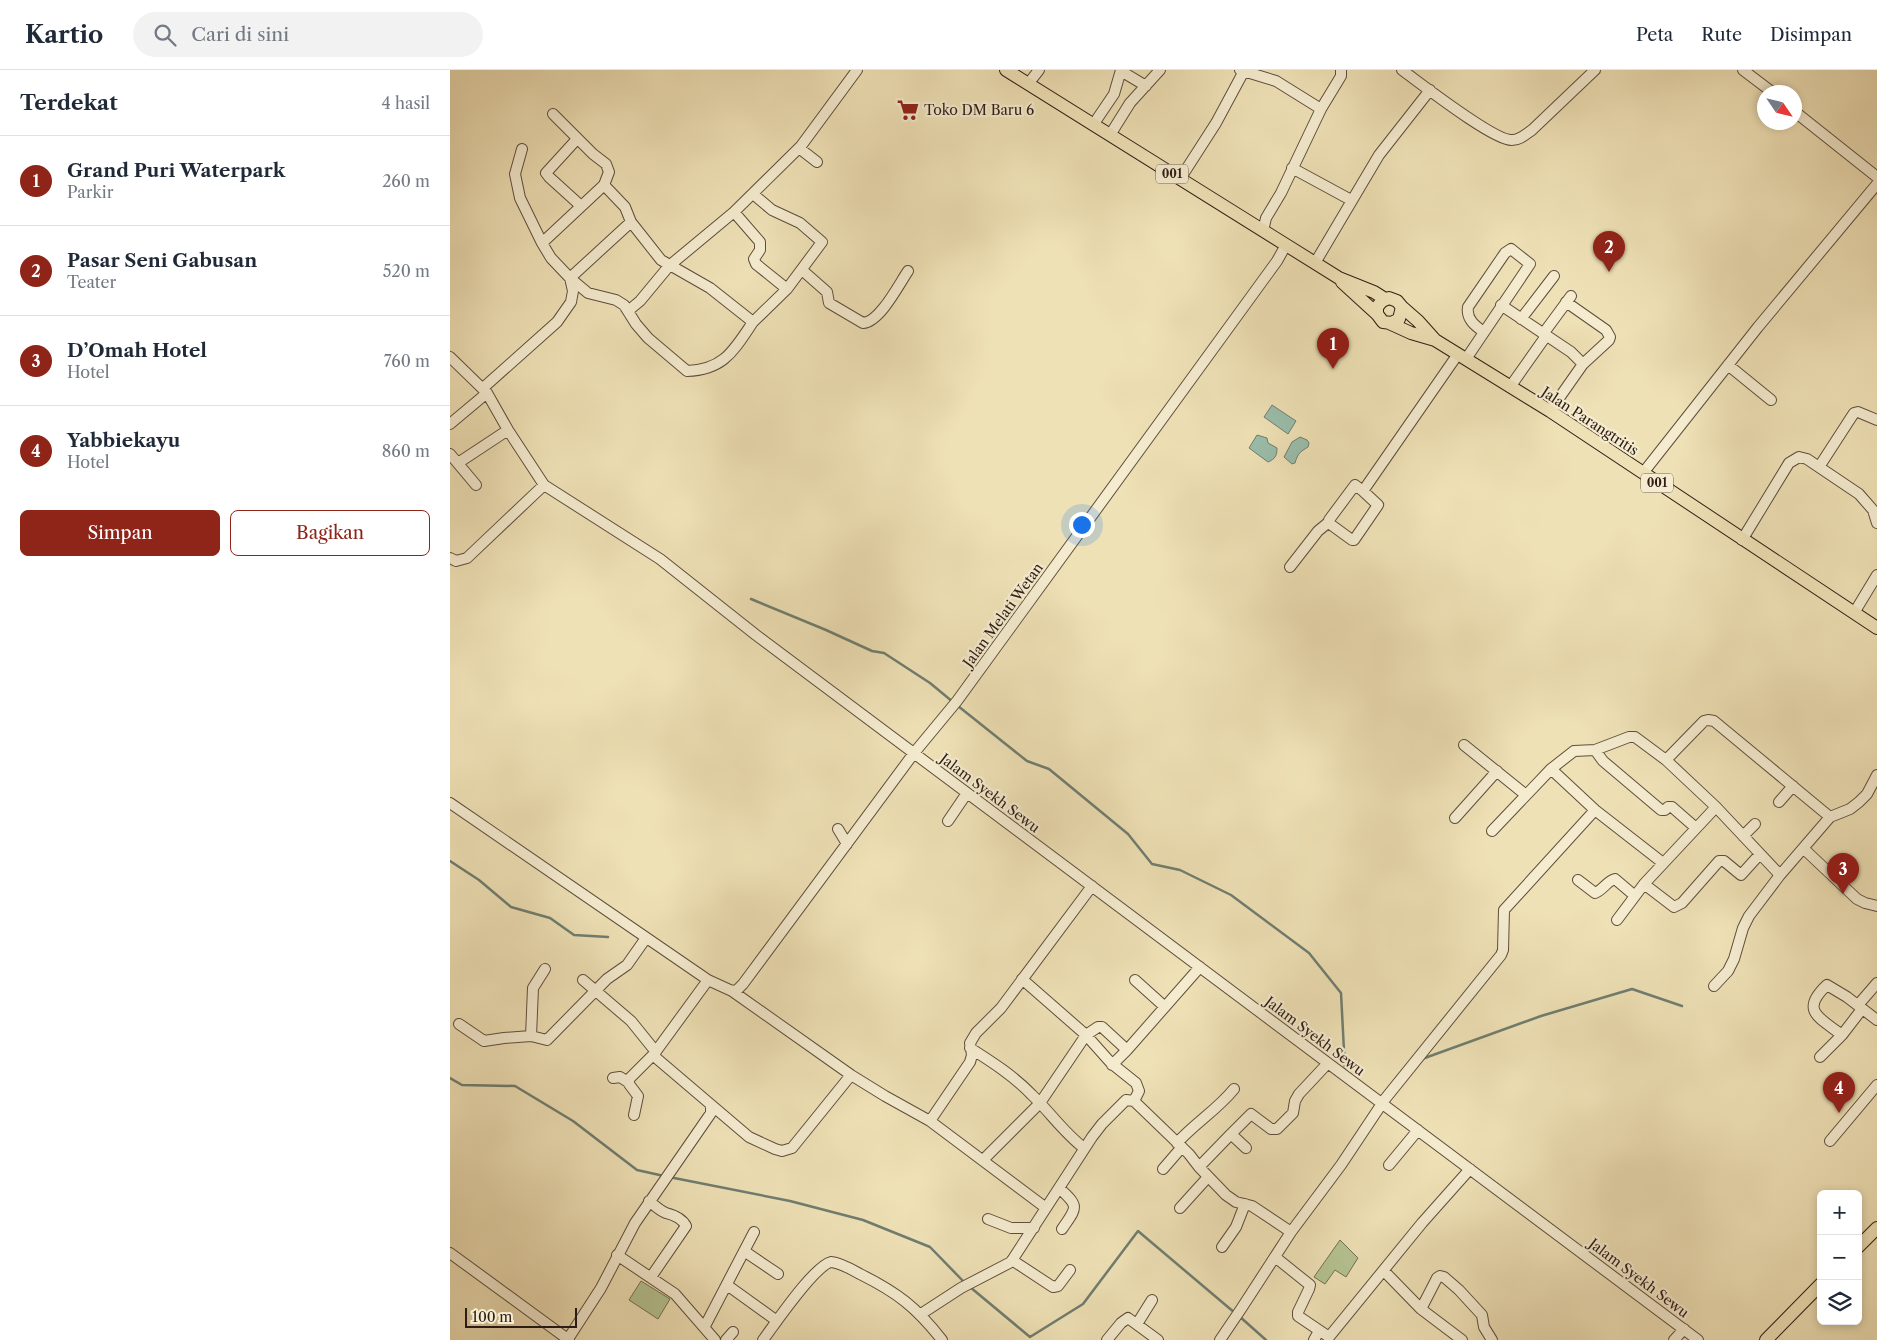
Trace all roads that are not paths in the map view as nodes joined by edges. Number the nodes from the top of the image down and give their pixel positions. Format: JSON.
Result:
{"nodes":[{"id":1,"x":857,"y":70,"type":"edge"},
{"id":2,"x":1006,"y":70,"type":"edge"},
{"id":3,"x":1039,"y":70,"type":"edge"},
{"id":4,"x":1121,"y":70,"type":"edge"},
{"id":5,"x":1160,"y":70,"type":"edge"},
{"id":6,"x":1341,"y":70,"type":"edge"},
{"id":7,"x":1402,"y":70,"type":"edge"},
{"id":8,"x":1595,"y":70,"type":"edge"},
{"id":9,"x":1743,"y":70,"type":"edge"},
{"id":10,"x":1242,"y":71,"type":"edge"},
{"id":11,"x":1028,"y":84,"type":"junction"},
{"id":12,"x":1763,"y":85,"type":"edge"},
{"id":13,"x":1146,"y":86,"type":"junction"},
{"id":14,"x":1430,"y":90,"type":"junction"},
{"id":15,"x":1321,"y":109,"type":"junction"},
{"id":16,"x":553,"y":114,"type":"dead end"},
{"id":17,"x":1802,"y":117,"type":"edge"},
{"id":18,"x":1094,"y":125,"type":"junction"},
{"id":19,"x":1110,"y":135,"type":"junction"},
{"id":20,"x":577,"y":139,"type":"junction"},
{"id":21,"x":799,"y":148,"type":"junction"},
{"id":22,"x":522,"y":149,"type":"dead end"},
{"id":23,"x":817,"y":162,"type":"dead end"},
{"id":24,"x":1292,"y":168,"type":"junction"},
{"id":25,"x":1877,"y":177,"type":"edge"},
{"id":26,"x":1180,"y":179,"type":"junction"},
{"id":27,"x":1877,"y":184,"type":"edge"},
{"id":28,"x":604,"y":186,"type":"junction"},
{"id":29,"x":753,"y":194,"type":"junction"},
{"id":30,"x":1351,"y":200,"type":"junction"},
{"id":31,"x":581,"y":206,"type":"junction"},
{"id":32,"x":734,"y":212,"type":"junction"},
{"id":33,"x":631,"y":222,"type":"junction"},
{"id":34,"x":1263,"y":231,"type":"junction"},
{"id":35,"x":542,"y":243,"type":"junction"},
{"id":36,"x":1286,"y":245,"type":"junction"},
{"id":37,"x":1315,"y":263,"type":"junction"},
{"id":38,"x":669,"y":266,"type":"junction"},
{"id":39,"x":802,"y":270,"type":"junction"},
{"id":40,"x":908,"y":271,"type":"dead end"},
{"id":41,"x":1554,"y":276,"type":"dead end"},
{"id":42,"x":570,"y":278,"type":"junction"},
{"id":43,"x":1339,"y":278,"type":"junction"},
{"id":44,"x":787,"y":289,"type":"junction"},
{"id":45,"x":1385,"y":299,"type":"junction"},
{"id":46,"x":1501,"y":305,"type":"junction"},
{"id":47,"x":1402,"y":308,"type":"junction"},
{"id":48,"x":628,"y":311,"type":"junction"},
{"id":49,"x":1377,"y":314,"type":"junction"},
{"id":50,"x":1521,"y":319,"type":"junction"},
{"id":51,"x":753,"y":322,"type":"junction"},
{"id":52,"x":1388,"y":324,"type":"junction"},
{"id":53,"x":1484,"y":332,"type":"junction"},
{"id":54,"x":1544,"y":335,"type":"junction"},
{"id":55,"x":1436,"y":340,"type":"junction"},
{"id":56,"x":1462,"y":356,"type":"junction"},
{"id":57,"x":450,"y":357,"type":"edge"},
{"id":58,"x":1583,"y":364,"type":"junction"},
{"id":59,"x":1728,"y":365,"type":"junction"},
{"id":60,"x":1510,"y":387,"type":"junction"},
{"id":61,"x":485,"y":390,"type":"junction"},
{"id":62,"x":1771,"y":400,"type":"dead end"},
{"id":63,"x":1550,"y":411,"type":"junction"},
{"id":64,"x":1877,"y":420,"type":"edge"},
{"id":65,"x":450,"y":424,"type":"edge"},
{"id":66,"x":508,"y":430,"type":"junction"},
{"id":67,"x":450,"y":454,"type":"edge"},
{"id":68,"x":458,"y":463,"type":"junction"},
{"id":69,"x":1818,"y":467,"type":"junction"},
{"id":70,"x":1643,"y":474,"type":"junction"},
{"id":71,"x":476,"y":485,"type":"dead end"},
{"id":72,"x":544,"y":485,"type":"junction"},
{"id":73,"x":1363,"y":491,"type":"junction"},
{"id":74,"x":1329,"y":522,"type":"junction"},
{"id":75,"x":1877,"y":523,"type":"edge"},
{"id":76,"x":1742,"y":540,"type":"junction"},
{"id":77,"x":450,"y":558,"type":"edge"},
{"id":78,"x":1290,"y":568,"type":"dead end"},
{"id":79,"x":1877,"y":576,"type":"edge"},
{"id":80,"x":1854,"y":613,"type":"junction"},
{"id":81,"x":1877,"y":628,"type":"edge"},
{"id":82,"x":1464,"y":745,"type":"dead end"},
{"id":83,"x":1595,"y":750,"type":"junction"},
{"id":84,"x":914,"y":753,"type":"junction"},
{"id":85,"x":1666,"y":760,"type":"junction"},
{"id":86,"x":1551,"y":769,"type":"junction"},
{"id":87,"x":1497,"y":771,"type":"junction"},
{"id":88,"x":1876,"y":778,"type":"edge"},
{"id":89,"x":1793,"y":786,"type":"junction"},
{"id":90,"x":967,"y":793,"type":"junction"},
{"id":91,"x":1526,"y":795,"type":"junction"},
{"id":92,"x":1779,"y":802,"type":"dead end"},
{"id":93,"x":450,"y":804,"type":"edge"},
{"id":94,"x":1716,"y":807,"type":"junction"},
{"id":95,"x":1595,"y":810,"type":"junction"},
{"id":96,"x":1830,"y":817,"type":"junction"},
{"id":97,"x":1455,"y":818,"type":"dead end"},
{"id":98,"x":948,"y":821,"type":"dead end"},
{"id":99,"x":1755,"y":824,"type":"dead end"},
{"id":100,"x":838,"y":828,"type":"dead end"},
{"id":101,"x":1696,"y":828,"type":"junction"},
{"id":102,"x":1492,"y":831,"type":"dead end"},
{"id":103,"x":1743,"y":836,"type":"junction"},
{"id":104,"x":847,"y":844,"type":"junction"},
{"id":105,"x":1804,"y":848,"type":"junction"},
{"id":106,"x":1760,"y":854,"type":"junction"},
{"id":107,"x":1663,"y":863,"type":"junction"},
{"id":108,"x":1780,"y":875,"type":"junction"},
{"id":109,"x":1578,"y":880,"type":"dead end"},
{"id":110,"x":1644,"y":884,"type":"junction"},
{"id":111,"x":1092,"y":886,"type":"junction"},
{"id":112,"x":1635,"y":896,"type":"junction"},
{"id":113,"x":1877,"y":906,"type":"edge"},
{"id":114,"x":1618,"y":920,"type":"dead end"},
{"id":115,"x":646,"y":938,"type":"junction"},
{"id":116,"x":1200,"y":967,"type":"junction"},
{"id":117,"x":545,"y":969,"type":"dead end"},
{"id":118,"x":1022,"y":979,"type":"junction"},
{"id":119,"x":583,"y":980,"type":"dead end"},
{"id":120,"x":708,"y":980,"type":"junction"},
{"id":121,"x":1135,"y":980,"type":"dead end"},
{"id":122,"x":1877,"y":983,"type":"edge"},
{"id":123,"x":1714,"y":986,"type":"dead end"},
{"id":124,"x":597,"y":990,"type":"junction"},
{"id":125,"x":732,"y":991,"type":"junction"},
{"id":126,"x":1164,"y":1007,"type":"junction"},
{"id":127,"x":1860,"y":1007,"type":"junction"},
{"id":128,"x":1877,"y":1020,"type":"edge"},
{"id":129,"x":459,"y":1024,"type":"dead end"},
{"id":130,"x":1086,"y":1034,"type":"junction"},
{"id":131,"x":1842,"y":1035,"type":"junction"},
{"id":132,"x":530,"y":1036,"type":"junction"},
{"id":133,"x":970,"y":1048,"type":"junction"},
{"id":134,"x":1127,"y":1050,"type":"junction"},
{"id":135,"x":655,"y":1053,"type":"junction"},
{"id":136,"x":1820,"y":1057,"type":"dead end"},
{"id":137,"x":1328,"y":1063,"type":"junction"},
{"id":138,"x":1112,"y":1065,"type":"junction"},
{"id":139,"x":851,"y":1075,"type":"junction"},
{"id":140,"x":613,"y":1078,"type":"dead end"},
{"id":141,"x":628,"y":1082,"type":"junction"},
{"id":142,"x":1877,"y":1085,"type":"edge"},
{"id":143,"x":1234,"y":1089,"type":"dead end"},
{"id":144,"x":1134,"y":1101,"type":"junction"},
{"id":145,"x":1384,"y":1102,"type":"junction"},
{"id":146,"x":1040,"y":1103,"type":"junction"},
{"id":147,"x":711,"y":1105,"type":"junction"},
{"id":148,"x":634,"y":1115,"type":"dead end"},
{"id":149,"x":930,"y":1121,"type":"junction"},
{"id":150,"x":1418,"y":1130,"type":"junction"},
{"id":151,"x":1231,"y":1134,"type":"junction"},
{"id":152,"x":1830,"y":1141,"type":"dead end"},
{"id":153,"x":1180,"y":1145,"type":"junction"},
{"id":154,"x":1084,"y":1148,"type":"junction"},
{"id":155,"x":1246,"y":1148,"type":"dead end"},
{"id":156,"x":983,"y":1160,"type":"junction"},
{"id":157,"x":1389,"y":1165,"type":"dead end"},
{"id":158,"x":1199,"y":1168,"type":"junction"},
{"id":159,"x":1163,"y":1169,"type":"dead end"},
{"id":160,"x":1470,"y":1169,"type":"junction"},
{"id":161,"x":1208,"y":1177,"type":"junction"},
{"id":162,"x":1060,"y":1188,"type":"junction"},
{"id":163,"x":649,"y":1201,"type":"junction"},
{"id":164,"x":1245,"y":1204,"type":"junction"},
{"id":165,"x":1046,"y":1208,"type":"junction"},
{"id":166,"x":1180,"y":1208,"type":"dead end"},
{"id":167,"x":988,"y":1219,"type":"dead end"},
{"id":168,"x":1034,"y":1228,"type":"junction"},
{"id":169,"x":1877,"y":1228,"type":"edge"},
{"id":170,"x":1062,"y":1229,"type":"dead end"},
{"id":171,"x":754,"y":1232,"type":"dead end"},
{"id":172,"x":1291,"y":1232,"type":"junction"},
{"id":173,"x":1862,"y":1243,"type":"edge"},
{"id":174,"x":1222,"y":1247,"type":"dead end"},
{"id":175,"x":744,"y":1251,"type":"junction"},
{"id":176,"x":450,"y":1253,"type":"edge"},
{"id":177,"x":618,"y":1255,"type":"junction"},
{"id":178,"x":1276,"y":1257,"type":"junction"},
{"id":179,"x":1012,"y":1260,"type":"junction"},
{"id":180,"x":1070,"y":1270,"type":"dead end"},
{"id":181,"x":1384,"y":1271,"type":"junction"},
{"id":182,"x":778,"y":1274,"type":"dead end"},
{"id":183,"x":650,"y":1277,"type":"junction"},
{"id":184,"x":726,"y":1285,"type":"junction"},
{"id":185,"x":1817,"y":1288,"type":"edge"},
{"id":186,"x":1152,"y":1300,"type":"dead end"},
{"id":187,"x":1421,"y":1308,"type":"junction"},
{"id":188,"x":921,"y":1314,"type":"junction"},
{"id":189,"x":777,"y":1321,"type":"junction"},
{"id":190,"x":1137,"y":1324,"type":"junction"},
{"id":191,"x":704,"y":1326,"type":"junction"},
{"id":192,"x":1684,"y":1329,"type":"junction"},
{"id":193,"x":1317,"y":1336,"type":"edge"},
{"id":194,"x":1154,"y":1339,"type":"edge"},
{"id":195,"x":1331,"y":1339,"type":"edge"},
{"id":196,"x":569,"y":1340,"type":"edge"},
{"id":197,"x":715,"y":1340,"type":"edge"},
{"id":198,"x":763,"y":1340,"type":"edge"},
{"id":199,"x":942,"y":1340,"type":"edge"},
{"id":200,"x":1107,"y":1340,"type":"edge"},
{"id":201,"x":1220,"y":1340,"type":"edge"},
{"id":202,"x":1462,"y":1340,"type":"edge"},
{"id":203,"x":1492,"y":1340,"type":"edge"},
{"id":204,"x":1674,"y":1340,"type":"edge"},
{"id":205,"x":1698,"y":1340,"type":"edge"},
{"id":206,"x":1766,"y":1340,"type":"edge"}],
"edges":[{"from":1,"to":21,"type":"street"},
{"from":2,"to":11,"type":"main road","number":"001"},
{"from":3,"to":11,"type":"street"},
{"from":4,"to":13,"type":"street"},
{"from":4,"to":18,"type":"street"},
{"from":5,"to":13,"type":"street"},
{"from":6,"to":15,"type":"street"},
{"from":7,"to":14,"type":"street"},
{"from":8,"to":14,"type":"street"},
{"from":9,"to":12,"type":"street"},
{"from":10,"to":15,"type":"street"},
{"from":10,"to":26,"type":"street"},
{"from":11,"to":18,"type":"main road","number":"001"},
{"from":13,"to":19,"type":"street"},
{"from":14,"to":30,"type":"street"},
{"from":15,"to":24,"type":"street"},
{"from":16,"to":20,"type":"street"},
{"from":17,"to":25,"type":"street"},
{"from":18,"to":19,"type":"main road","number":"001"},
{"from":19,"to":26,"type":"main road","number":"001"},
{"from":20,"to":28,"type":"street"},
{"from":20,"to":31,"type":"street"},
{"from":21,"to":23,"type":"street"},
{"from":21,"to":29,"type":"street"},
{"from":22,"to":35,"type":"street"},
{"from":24,"to":30,"type":"street"},
{"from":24,"to":34,"type":"street"},
{"from":26,"to":34,"type":"main road","number":"001"},
{"from":27,"to":59,"type":"street"},
{"from":28,"to":31,"type":"street"},
{"from":28,"to":33,"type":"street"},
{"from":29,"to":32,"type":"street"},
{"from":29,"to":39,"type":"street"},
{"from":30,"to":37,"type":"street"},
{"from":31,"to":35,"type":"street"},
{"from":32,"to":38,"type":"street"},
{"from":32,"to":44,"type":"street"},
{"from":33,"to":38,"type":"street"},
{"from":33,"to":42,"type":"street"},
{"from":34,"to":36,"type":"main road","number":"001"},
{"from":35,"to":42,"type":"street"},
{"from":36,"to":37,"type":"main road","number":"001"},
{"from":36,"to":84,"type":"street","name":"Jalan Melati Wetan"},
{"from":37,"to":43,"type":"main road","number":"001"},
{"from":38,"to":48,"type":"street"},
{"from":38,"to":51,"type":"street"},
{"from":39,"to":40,"type":"street"},
{"from":39,"to":44,"type":"street"},
{"from":41,"to":50,"type":"street"},
{"from":42,"to":48,"type":"street"},
{"from":42,"to":61,"type":"street"},
{"from":43,"to":45,"type":"main road","number":"001"},
{"from":43,"to":49,"type":"main road","number":"001"},
{"from":44,"to":51,"type":"street"},
{"from":45,"to":47,"type":"main road","number":"001"},
{"from":45,"to":49,"type":"main road"},
{"from":46,"to":50,"type":"street"},
{"from":46,"to":53,"type":"street"},
{"from":46,"to":53,"type":"street"},
{"from":47,"to":52,"type":"main road"},
{"from":47,"to":55,"type":"main road","name":"Jalan Parangtritis","number":"001"},
{"from":48,"to":51,"type":"street"},
{"from":49,"to":52,"type":"main road","number":"001"},
{"from":50,"to":54,"type":"street"},
{"from":52,"to":55,"type":"main road","name":"Jalan Parangtritis","number":"001"},
{"from":53,"to":56,"type":"street"},
{"from":54,"to":58,"type":"street"},
{"from":54,"to":58,"type":"street"},
{"from":54,"to":60,"type":"street"},
{"from":55,"to":56,"type":"main road","name":"Jalan Parangtritis","number":"001"},
{"from":56,"to":60,"type":"main road","name":"Jalan Parangtritis","number":"001"},
{"from":56,"to":73,"type":"street"},
{"from":57,"to":61,"type":"street"},
{"from":58,"to":63,"type":"street"},
{"from":59,"to":62,"type":"street"},
{"from":59,"to":70,"type":"street"},
{"from":60,"to":63,"type":"main road","name":"Jalan Parangtritis","number":"001"},
{"from":61,"to":65,"type":"street"},
{"from":61,"to":66,"type":"street"},
{"from":63,"to":70,"type":"main road","name":"Jalan Parangtritis","number":"001"},
{"from":64,"to":69,"type":"street"},
{"from":66,"to":68,"type":"street"},
{"from":66,"to":72,"type":"street"},
{"from":67,"to":68,"type":"street"},
{"from":68,"to":71,"type":"street"},
{"from":69,"to":75,"type":"street"},
{"from":69,"to":76,"type":"street"},
{"from":70,"to":76,"type":"main road","name":"Jalan Parangtritis","number":"001"},
{"from":72,"to":77,"type":"street"},
{"from":72,"to":84,"type":"street","name":"Jalam Syekh Sewu"},
{"from":73,"to":74,"type":"street"},
{"from":73,"to":74,"type":"street"},
{"from":74,"to":78,"type":"street"},
{"from":76,"to":80,"type":"main road","name":"Jalan Parangtritis","number":"001"},
{"from":79,"to":80,"type":"street"},
{"from":80,"to":81,"type":"main road","name":"Jalan Parangtritis","number":"001"},
{"from":82,"to":87,"type":"street"},
{"from":83,"to":85,"type":"street"},
{"from":83,"to":86,"type":"street"},
{"from":83,"to":101,"type":"street"},
{"from":84,"to":90,"type":"street","name":"Jalam Syekh Sewu"},
{"from":84,"to":104,"type":"street","name":"Jalan Melati Wetan"},
{"from":85,"to":89,"type":"street"},
{"from":85,"to":94,"type":"street"},
{"from":86,"to":91,"type":"street"},
{"from":86,"to":95,"type":"street"},
{"from":87,"to":91,"type":"street"},
{"from":87,"to":97,"type":"street"},
{"from":88,"to":96,"type":"street"},
{"from":89,"to":92,"type":"street"},
{"from":89,"to":96,"type":"street"},
{"from":90,"to":98,"type":"street"},
{"from":90,"to":111,"type":"street","name":"Jalam Syekh Sewu"},
{"from":91,"to":102,"type":"street"},
{"from":93,"to":115,"type":"street"},
{"from":94,"to":101,"type":"street"},
{"from":94,"to":103,"type":"street"},
{"from":95,"to":107,"type":"street"},
{"from":95,"to":145,"type":"street"},
{"from":96,"to":105,"type":"street"},
{"from":99,"to":103,"type":"street"},
{"from":100,"to":104,"type":"street"},
{"from":101,"to":107,"type":"street"},
{"from":103,"to":106,"type":"street"},
{"from":104,"to":125,"type":"street","name":"Jalan Melati Wetan"},
{"from":105,"to":108,"type":"street"},
{"from":105,"to":113,"type":"street"},
{"from":106,"to":108,"type":"street"},
{"from":106,"to":110,"type":"street"},
{"from":107,"to":110,"type":"street"},
{"from":108,"to":123,"type":"street"},
{"from":109,"to":112,"type":"street"},
{"from":110,"to":112,"type":"street"},
{"from":111,"to":116,"type":"street","name":"Jalam Syekh Sewu"},
{"from":111,"to":118,"type":"street"},
{"from":112,"to":114,"type":"street"},
{"from":115,"to":120,"type":"street"},
{"from":115,"to":124,"type":"street"},
{"from":116,"to":126,"type":"street"},
{"from":116,"to":137,"type":"street","name":"Jalam Syekh Sewu"},
{"from":117,"to":132,"type":"street"},
{"from":118,"to":130,"type":"street"},
{"from":118,"to":133,"type":"street"},
{"from":119,"to":124,"type":"street"},
{"from":120,"to":125,"type":"street"},
{"from":120,"to":135,"type":"street"},
{"from":121,"to":126,"type":"street"},
{"from":122,"to":127,"type":"street"},
{"from":124,"to":132,"type":"street"},
{"from":124,"to":135,"type":"street"},
{"from":125,"to":139,"type":"street"},
{"from":126,"to":134,"type":"street"},
{"from":127,"to":128,"type":"street"},
{"from":127,"to":131,"type":"street"},
{"from":127,"to":131,"type":"street"},
{"from":129,"to":132,"type":"street"},
{"from":130,"to":134,"type":"street"},
{"from":130,"to":138,"type":"street"},
{"from":130,"to":146,"type":"street"},
{"from":131,"to":136,"type":"street"},
{"from":133,"to":146,"type":"street"},
{"from":133,"to":149,"type":"street"},
{"from":134,"to":138,"type":"street"},
{"from":135,"to":141,"type":"street"},
{"from":135,"to":147,"type":"street"},
{"from":137,"to":145,"type":"street","name":"Jalam Syekh Sewu"},
{"from":137,"to":151,"type":"street"},
{"from":138,"to":144,"type":"street"},
{"from":139,"to":147,"type":"street"},
{"from":139,"to":149,"type":"street"},
{"from":140,"to":141,"type":"street"},
{"from":141,"to":148,"type":"street"},
{"from":142,"to":152,"type":"street"},
{"from":143,"to":153,"type":"street"},
{"from":144,"to":153,"type":"street"},
{"from":144,"to":154,"type":"street"},
{"from":145,"to":150,"type":"street","name":"Jalam Syekh Sewu"},
{"from":145,"to":172,"type":"street"},
{"from":146,"to":154,"type":"street"},
{"from":146,"to":156,"type":"street"},
{"from":147,"to":163,"type":"street"},
{"from":149,"to":156,"type":"street"},
{"from":150,"to":157,"type":"street"},
{"from":150,"to":160,"type":"street","name":"Jalam Syekh Sewu"},
{"from":151,"to":155,"type":"street"},
{"from":151,"to":158,"type":"street"},
{"from":153,"to":158,"type":"street"},
{"from":153,"to":159,"type":"street"},
{"from":154,"to":162,"type":"street"},
{"from":156,"to":165,"type":"street"},
{"from":158,"to":161,"type":"street"},
{"from":160,"to":181,"type":"street"},
{"from":160,"to":192,"type":"street","name":"Jalam Syekh Sewu"},
{"from":161,"to":164,"type":"street"},
{"from":161,"to":166,"type":"street"},
{"from":162,"to":165,"type":"street"},
{"from":162,"to":170,"type":"street"},
{"from":163,"to":177,"type":"street"},
{"from":163,"to":183,"type":"street"},
{"from":164,"to":172,"type":"street"},
{"from":164,"to":174,"type":"street"},
{"from":165,"to":168,"type":"street"},
{"from":167,"to":168,"type":"street"},
{"from":168,"to":179,"type":"street"},
{"from":169,"to":173,"type":"main road"},
{"from":171,"to":175,"type":"street"},
{"from":172,"to":178,"type":"street"},
{"from":175,"to":182,"type":"street"},
{"from":175,"to":184,"type":"street"},
{"from":176,"to":196,"type":"street"},
{"from":177,"to":183,"type":"street"},
{"from":177,"to":196,"type":"street"},
{"from":178,"to":193,"type":"street"},
{"from":178,"to":201,"type":"street"},
{"from":179,"to":180,"type":"street"},
{"from":179,"to":188,"type":"street"},
{"from":181,"to":187,"type":"street"},
{"from":181,"to":195,"type":"street"},
{"from":183,"to":191,"type":"street"},
{"from":184,"to":189,"type":"street"},
{"from":184,"to":191,"type":"street"},
{"from":185,"to":206,"type":"main road"},
{"from":186,"to":190,"type":"street"},
{"from":187,"to":202,"type":"street"},
{"from":187,"to":203,"type":"street"},
{"from":188,"to":189,"type":"street"},
{"from":188,"to":199,"type":"street"},
{"from":189,"to":198,"type":"street"},
{"from":190,"to":194,"type":"street"},
{"from":190,"to":200,"type":"street"},
{"from":191,"to":197,"type":"street"},
{"from":192,"to":204,"type":"street"},
{"from":192,"to":205,"type":"street","name":"Jalam Syekh Sewu"},
{"from":193,"to":195,"type":"street"}]}
